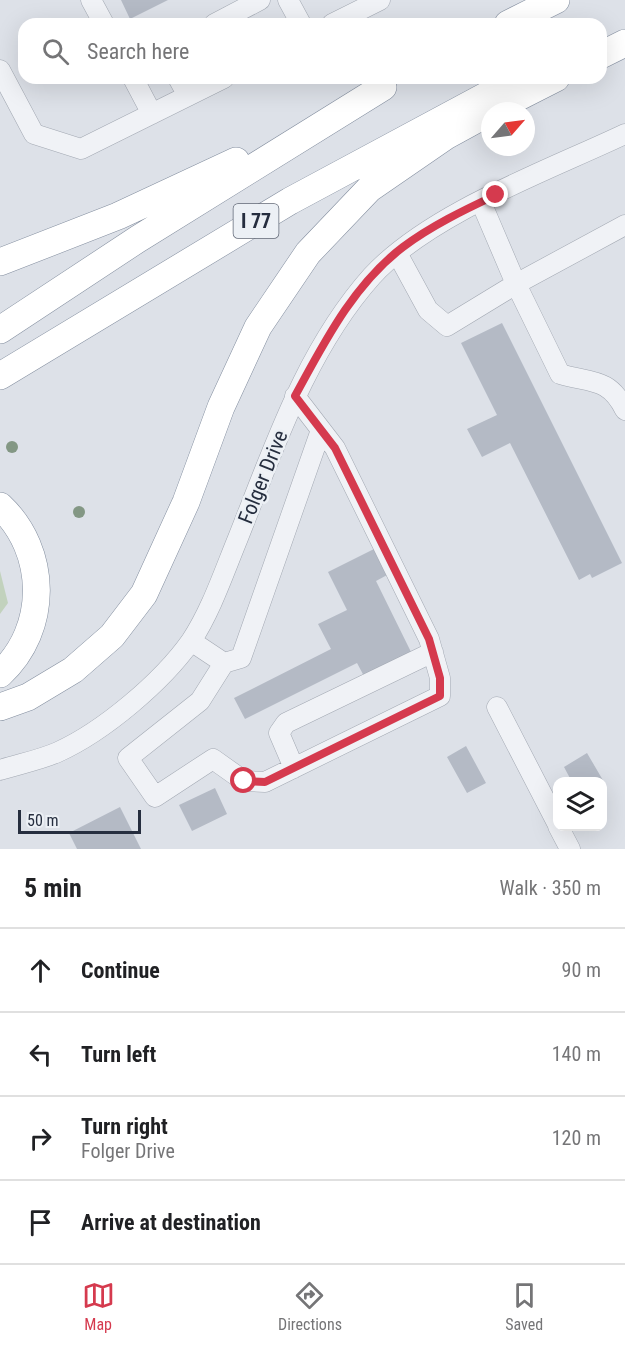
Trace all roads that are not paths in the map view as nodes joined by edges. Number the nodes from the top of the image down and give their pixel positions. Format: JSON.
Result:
{"nodes":[{"id":1,"x":91,"y":0,"type":"edge"},
{"id":2,"x":260,"y":0,"type":"edge"},
{"id":3,"x":288,"y":0,"type":"edge"},
{"id":4,"x":380,"y":0,"type":"edge"},
{"id":5,"x":556,"y":0,"type":"edge"},
{"id":6,"x":101,"y":18,"type":"edge"},
{"id":7,"x":226,"y":18,"type":"edge"},
{"id":8,"x":297,"y":18,"type":"edge"},
{"id":9,"x":344,"y":18,"type":"edge"},
{"id":10,"x":520,"y":18,"type":"edge"},
{"id":11,"x":625,"y":30,"type":"edge"},
{"id":12,"x":607,"y":38,"type":"edge"},
{"id":13,"x":625,"y":43,"type":"edge"},
{"id":14,"x":607,"y":52,"type":"edge"},
{"id":15,"x":0,"y":69,"type":"edge"},
{"id":16,"x":136,"y":84,"type":"edge"},
{"id":17,"x":181,"y":84,"type":"edge"},
{"id":18,"x":212,"y":84,"type":"edge"},
{"id":19,"x":387,"y":84,"type":"edge"},
{"id":20,"x":388,"y":84,"type":"edge"},
{"id":21,"x":508,"y":84,"type":"edge"},
{"id":22,"x":545,"y":84,"type":"edge"},
{"id":23,"x":188,"y":96,"type":"junction"},
{"id":24,"x":510,"y":102,"type":"edge"},
{"id":25,"x":152,"y":114,"type":"junction"},
{"id":26,"x":481,"y":117,"type":"edge"},
{"id":27,"x":625,"y":134,"type":"edge"},
{"id":28,"x":481,"y":202,"type":"junction"},
{"id":29,"x":625,"y":225,"type":"edge"},
{"id":30,"x":397,"y":253,"type":"junction"},
{"id":31,"x":0,"y":262,"type":"edge"},
{"id":32,"x":516,"y":284,"type":"junction"},
{"id":33,"x":0,"y":330,"type":"edge"},
{"id":34,"x":0,"y":376,"type":"edge"},
{"id":35,"x":295,"y":396,"type":"junction"},
{"id":36,"x":625,"y":410,"type":"edge"},
{"id":37,"x":321,"y":430,"type":"junction"},
{"id":38,"x":0,"y":506,"type":"edge"},
{"id":39,"x":191,"y":641,"type":"junction"},
{"id":40,"x":433,"y":652,"type":"junction"},
{"id":41,"x":224,"y":663,"type":"junction"},
{"id":42,"x":0,"y":674,"type":"edge"},
{"id":43,"x":0,"y":707,"type":"edge"},
{"id":44,"x":497,"y":707,"type":"dead end"},
{"id":45,"x":294,"y":768,"type":"junction"},
{"id":46,"x":0,"y":770,"type":"edge"},
{"id":47,"x":553,"y":816,"type":"edge"},
{"id":48,"x":561,"y":831,"type":"edge"},
{"id":49,"x":570,"y":849,"type":"edge"}],
"edges":[{"from":1,"to":6,"type":"street"},
{"from":2,"to":7,"type":"street"},
{"from":3,"to":8,"type":"street"},
{"from":4,"to":9,"type":"street"},
{"from":5,"to":10,"type":"highway"},
{"from":11,"to":12,"type":"highway"},
{"from":13,"to":14,"type":"highway"},
{"from":15,"to":25,"type":"street"},
{"from":16,"to":25,"type":"street"},
{"from":17,"to":23,"type":"street"},
{"from":18,"to":23,"type":"street"},
{"from":19,"to":31,"type":"highway"},
{"from":20,"to":33,"type":"highway","number":"I 77"},
{"from":21,"to":34,"type":"highway","number":"I 77"},
{"from":22,"to":24,"type":"highway"},
{"from":23,"to":25,"type":"street"},
{"from":26,"to":43,"type":"highway"},
{"from":27,"to":28,"type":"street","name":"Folger Drive"},
{"from":28,"to":30,"type":"street","name":"Folger Drive"},
{"from":28,"to":32,"type":"street"},
{"from":29,"to":32,"type":"street"},
{"from":30,"to":32,"type":"street"},
{"from":30,"to":35,"type":"street","name":"Folger Drive"},
{"from":32,"to":36,"type":"street"},
{"from":35,"to":37,"type":"street"},
{"from":35,"to":39,"type":"street","name":"Folger Drive"},
{"from":37,"to":40,"type":"street"},
{"from":37,"to":41,"type":"street"},
{"from":38,"to":42,"type":"highway"},
{"from":39,"to":41,"type":"street"},
{"from":39,"to":46,"type":"street","name":"Folger Drive"},
{"from":40,"to":45,"type":"street"},
{"from":40,"to":45,"type":"street"},
{"from":41,"to":45,"type":"street"},
{"from":44,"to":47,"type":"street"},
{"from":48,"to":49,"type":"street"}]}
